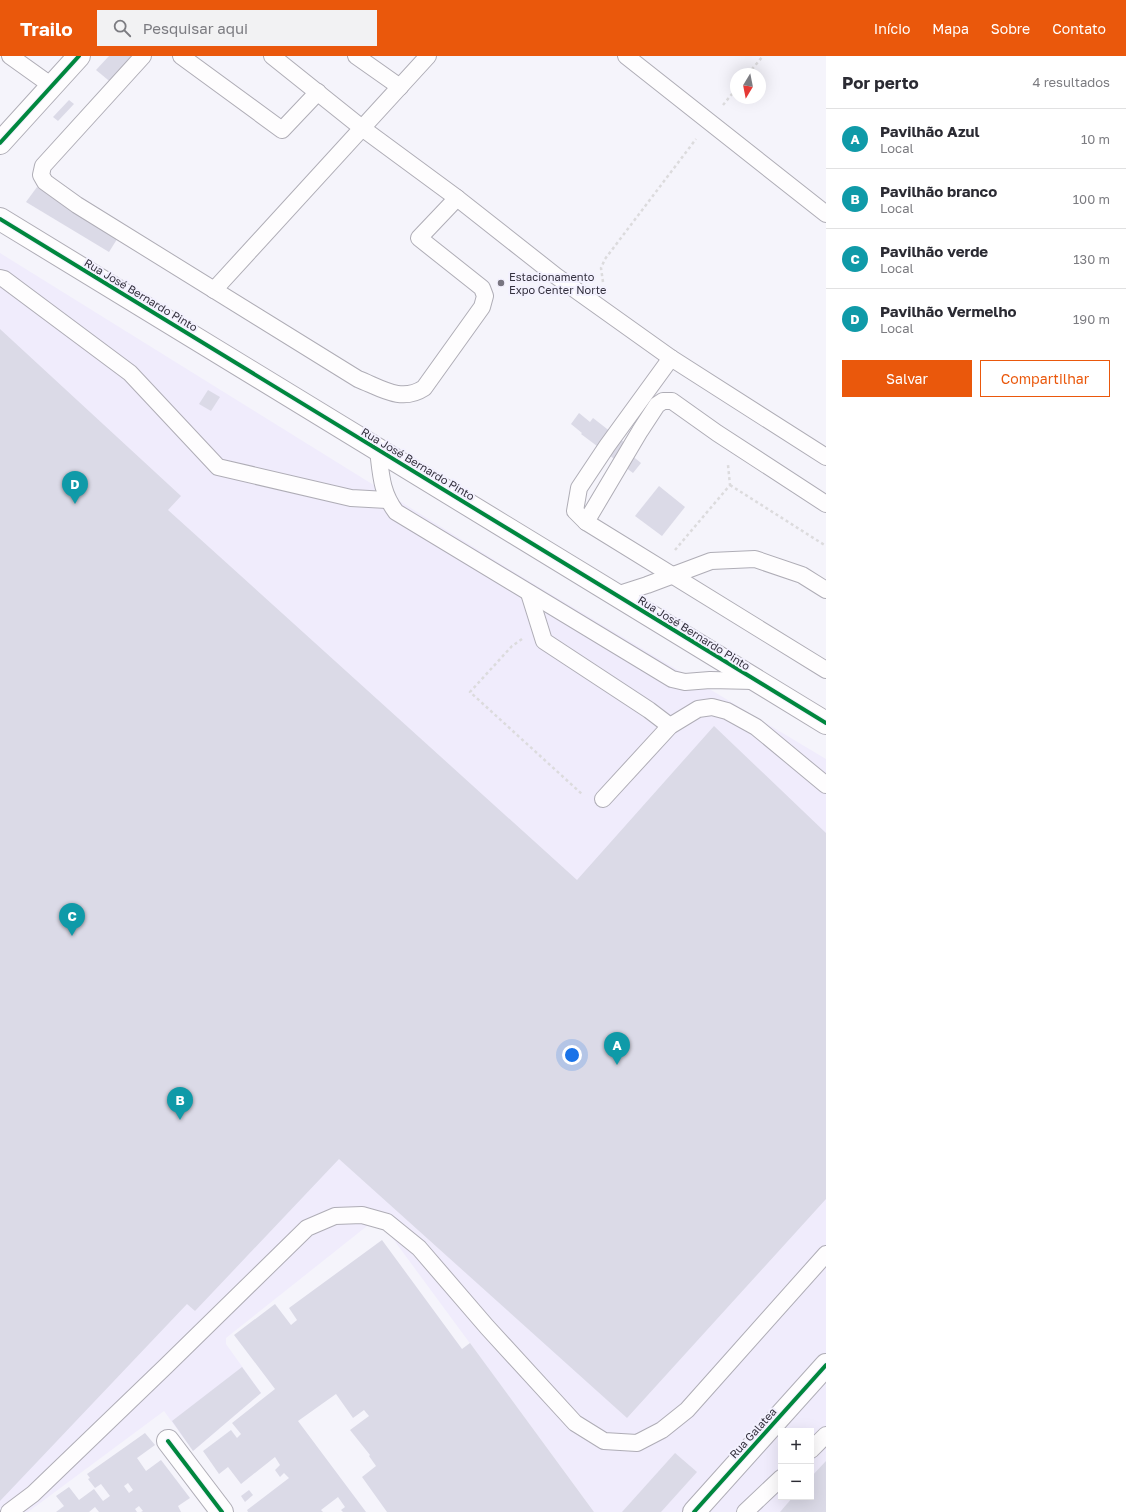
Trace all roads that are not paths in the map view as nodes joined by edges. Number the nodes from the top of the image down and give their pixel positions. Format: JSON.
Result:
{"nodes":[{"id":1,"x":10,"y":56,"type":"edge"},
{"id":2,"x":79,"y":56,"type":"edge"},
{"id":3,"x":143,"y":56,"type":"edge"},
{"id":4,"x":181,"y":56,"type":"edge"},
{"id":5,"x":272,"y":56,"type":"edge"},
{"id":6,"x":356,"y":56,"type":"edge"},
{"id":7,"x":428,"y":56,"type":"edge"},
{"id":8,"x":626,"y":56,"type":"edge"},
{"id":9,"x":52,"y":86,"type":"junction"},
{"id":10,"x":400,"y":87,"type":"junction"},
{"id":11,"x":318,"y":92,"type":"junction"},
{"id":12,"x":362,"y":128,"type":"junction"},
{"id":13,"x":0,"y":143,"type":"edge"},
{"id":14,"x":457,"y":198,"type":"junction"},
{"id":15,"x":826,"y":214,"type":"edge"},
{"id":16,"x":0,"y":219,"type":"edge"},
{"id":17,"x":0,"y":278,"type":"edge"},
{"id":18,"x":214,"y":290,"type":"junction"},
{"id":19,"x":671,"y":358,"type":"junction"},
{"id":20,"x":378,"y":450,"type":"junction"},
{"id":21,"x":826,"y":457,"type":"edge"},
{"id":22,"x":387,"y":500,"type":"junction"},
{"id":23,"x":826,"y":504,"type":"edge"},
{"id":24,"x":586,"y":522,"type":"junction"},
{"id":25,"x":671,"y":575,"type":"junction"},
{"id":26,"x":826,"y":590,"type":"edge"},
{"id":27,"x":529,"y":593,"type":"junction"},
{"id":28,"x":616,"y":595,"type":"junction"},
{"id":29,"x":826,"y":670,"type":"edge"},
{"id":30,"x":754,"y":681,"type":"junction"},
{"id":31,"x":826,"y":723,"type":"edge"},
{"id":32,"x":670,"y":726,"type":"junction"},
{"id":33,"x":826,"y":784,"type":"edge"},
{"id":34,"x":603,"y":799,"type":"road end"},
{"id":35,"x":826,"y":1254,"type":"edge"},
{"id":36,"x":826,"y":1366,"type":"edge"},
{"id":37,"x":826,"y":1435,"type":"edge"},
{"id":38,"x":168,"y":1441,"type":"dead end"},
{"id":39,"x":814,"y":1447,"type":"edge"},
{"id":40,"x":778,"y":1481,"type":"edge"},
{"id":41,"x":9,"y":1512,"type":"edge"},
{"id":42,"x":222,"y":1512,"type":"edge"},
{"id":43,"x":694,"y":1512,"type":"edge"},
{"id":44,"x":745,"y":1512,"type":"edge"}],
"edges":[{"from":1,"to":9,"type":"lane"},
{"from":2,"to":9,"type":"street"},
{"from":3,"to":18,"type":"lane"},
{"from":4,"to":11,"type":"lane"},
{"from":5,"to":11,"type":"lane"},
{"from":6,"to":10,"type":"lane"},
{"from":7,"to":10,"type":"lane"},
{"from":8,"to":15,"type":"lane"},
{"from":9,"to":13,"type":"street"},
{"from":10,"to":12,"type":"lane"},
{"from":11,"to":12,"type":"lane"},
{"from":12,"to":14,"type":"lane"},
{"from":12,"to":18,"type":"lane"},
{"from":14,"to":18,"type":"lane"},
{"from":14,"to":19,"type":"lane"},
{"from":16,"to":20,"type":"street","name":"Rua José Bernardo Pinto"},
{"from":17,"to":22,"type":"lane"},
{"from":19,"to":21,"type":"lane"},
{"from":19,"to":24,"type":"lane"},
{"from":20,"to":22,"type":"lane"},
{"from":20,"to":28,"type":"street","name":"Rua José Bernardo Pinto"},
{"from":22,"to":27,"type":"lane"},
{"from":23,"to":24,"type":"lane"},
{"from":24,"to":25,"type":"lane"},
{"from":25,"to":26,"type":"lane"},
{"from":25,"to":28,"type":"lane"},
{"from":25,"to":29,"type":"lane"},
{"from":27,"to":30,"type":"lane"},
{"from":27,"to":32,"type":"lane"},
{"from":28,"to":30,"type":"street","name":"Rua José Bernardo Pinto"},
{"from":30,"to":31,"type":"street","name":"Rua José Bernardo Pinto"},
{"from":32,"to":33,"type":"lane"},
{"from":32,"to":34,"type":"lane"},
{"from":35,"to":41,"type":"lane"},
{"from":36,"to":43,"type":"street","name":"Rua Galatea"},
{"from":37,"to":39,"type":"lane"},
{"from":38,"to":42,"type":"street"},
{"from":40,"to":44,"type":"lane"}]}
